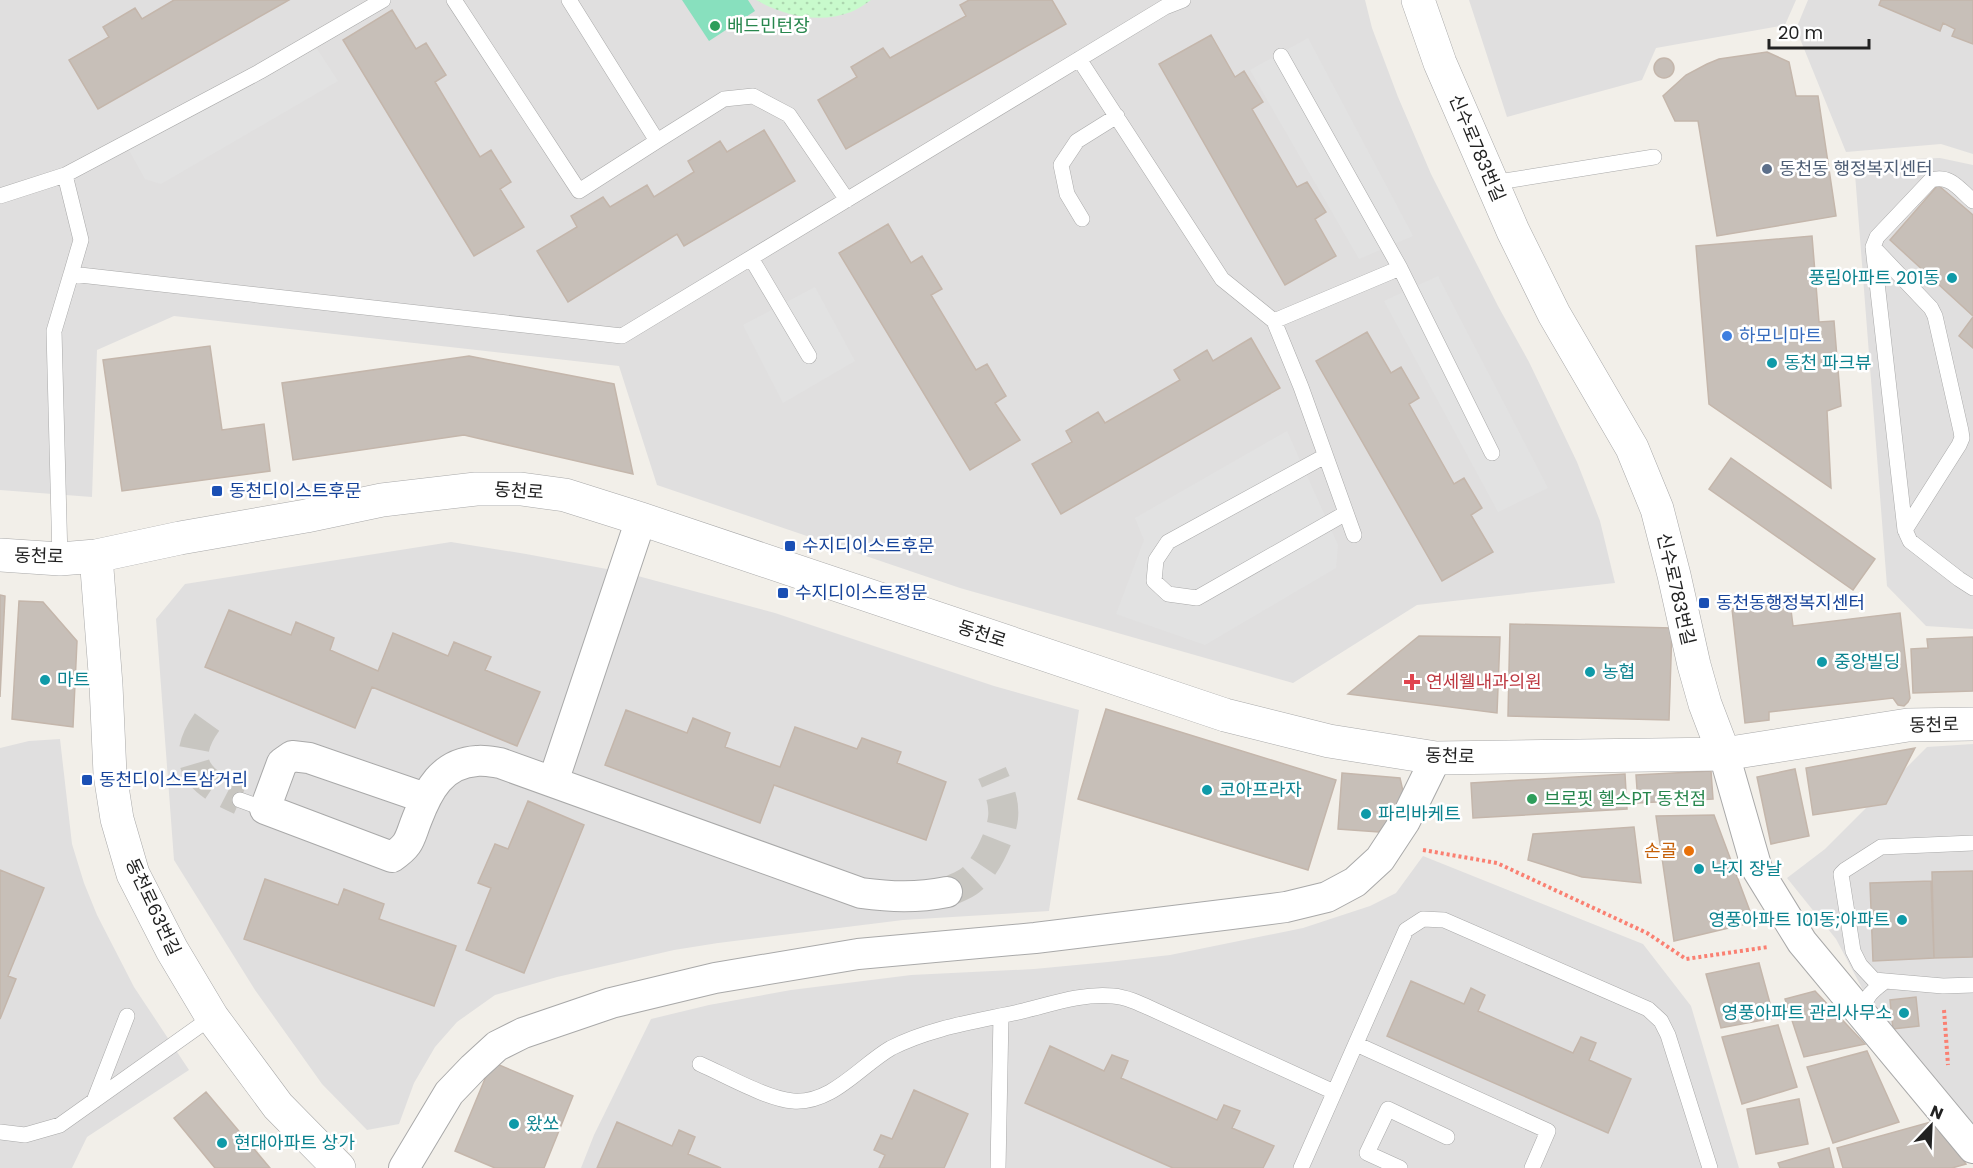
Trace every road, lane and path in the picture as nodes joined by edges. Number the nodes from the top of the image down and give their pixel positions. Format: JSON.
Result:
{"nodes":[{"id":1,"x":383,"y":0,"type":"edge"},
{"id":2,"x":454,"y":0,"type":"edge"},
{"id":3,"x":569,"y":0,"type":"edge"},
{"id":4,"x":1183,"y":0,"type":"edge"},
{"id":5,"x":1418,"y":0,"type":"edge"},
{"id":6,"x":1162,"y":4,"type":"edge"},
{"id":7,"x":1281,"y":56,"type":"dead end"},
{"id":8,"x":1079,"y":59,"type":"junction"},
{"id":9,"x":1117,"y":116,"type":"junction"},
{"id":10,"x":657,"y":141,"type":"junction"},
{"id":11,"x":1654,"y":157,"type":"dead end"},
{"id":12,"x":65,"y":175,"type":"junction"},
{"id":13,"x":1492,"y":183,"type":"junction"},
{"id":14,"x":0,"y":196,"type":"edge"},
{"id":15,"x":847,"y":200,"type":"junction"},
{"id":16,"x":1973,"y":201,"type":"edge"},
{"id":17,"x":1082,"y":219,"type":"dead end"},
{"id":18,"x":1874,"y":247,"type":"junction"},
{"id":19,"x":750,"y":258,"type":"junction"},
{"id":20,"x":1400,"y":268,"type":"junction"},
{"id":21,"x":71,"y":274,"type":"junction"},
{"id":22,"x":1274,"y":321,"type":"junction"},
{"id":23,"x":809,"y":356,"type":"dead end"},
{"id":24,"x":1492,"y":453,"type":"dead end"},
{"id":25,"x":1325,"y":456,"type":"junction"},
{"id":26,"x":1346,"y":513,"type":"junction"},
{"id":27,"x":641,"y":519,"type":"junction"},
{"id":28,"x":1905,"y":530,"type":"junction"},
{"id":29,"x":1354,"y":535,"type":"dead end"},
{"id":30,"x":0,"y":555,"type":"edge"},
{"id":31,"x":96,"y":556,"type":"junction"},
{"id":32,"x":60,"y":559,"type":"junction"},
{"id":33,"x":1973,"y":588,"type":"edge"},
{"id":34,"x":1973,"y":724,"type":"edge"},
{"id":35,"x":1724,"y":754,"type":"junction"},
{"id":36,"x":1436,"y":758,"type":"junction"},
{"id":37,"x":553,"y":782,"type":"junction"},
{"id":38,"x":425,"y":798,"type":"junction"},
{"id":39,"x":1973,"y":843,"type":"edge"},
{"id":40,"x":1390,"y":845,"type":"junction"},
{"id":41,"x":947,"y":892,"type":"tunnel mouth"},
{"id":42,"x":1802,"y":942,"type":"junction"},
{"id":43,"x":1884,"y":982,"type":"junction"},
{"id":44,"x":1973,"y":985,"type":"edge"},
{"id":45,"x":1943,"y":986,"type":"junction"},
{"id":46,"x":1864,"y":1015,"type":"junction"},
{"id":47,"x":1001,"y":1016,"type":"junction"},
{"id":48,"x":127,"y":1017,"type":"dead end"},
{"id":49,"x":212,"y":1017,"type":"junction"},
{"id":50,"x":1356,"y":1044,"type":"junction"},
{"id":51,"x":700,"y":1064,"type":"dead end"},
{"id":52,"x":1948,"y":1066,"type":"dead end"},
{"id":53,"x":1334,"y":1092,"type":"junction"},
{"id":54,"x":94,"y":1101,"type":"junction"},
{"id":55,"x":0,"y":1132,"type":"edge"},
{"id":56,"x":1447,"y":1137,"type":"dead end"},
{"id":57,"x":1973,"y":1148,"type":"edge"},
{"id":58,"x":338,"y":1168,"type":"edge"},
{"id":59,"x":404,"y":1168,"type":"edge"},
{"id":60,"x":998,"y":1168,"type":"edge"},
{"id":61,"x":1301,"y":1168,"type":"edge"},
{"id":62,"x":1400,"y":1168,"type":"edge"},
{"id":63,"x":1532,"y":1168,"type":"edge"},
{"id":64,"x":1710,"y":1168,"type":"edge"}],
"edges":[{"from":1,"to":12,"type":"lane"},
{"from":2,"to":10,"type":"lane"},
{"from":3,"to":10,"type":"lane"},
{"from":4,"to":6,"type":"lane"},
{"from":5,"to":13,"type":"street","name":"신수로783번길"},
{"from":6,"to":8,"type":"lane"},
{"from":7,"to":20,"type":"lane"},
{"from":8,"to":9,"type":"lane"},
{"from":8,"to":15,"type":"lane"},
{"from":9,"to":17,"type":"lane"},
{"from":9,"to":22,"type":"lane"},
{"from":10,"to":15,"type":"lane"},
{"from":11,"to":13,"type":"lane"},
{"from":12,"to":14,"type":"lane"},
{"from":12,"to":21,"type":"lane"},
{"from":13,"to":35,"type":"street","name":"신수로783번길"},
{"from":15,"to":19,"type":"lane"},
{"from":16,"to":18,"type":"lane"},
{"from":18,"to":28,"type":"lane"},
{"from":18,"to":28,"type":"lane"},
{"from":19,"to":21,"type":"lane"},
{"from":19,"to":23,"type":"lane"},
{"from":20,"to":22,"type":"lane"},
{"from":20,"to":24,"type":"lane"},
{"from":21,"to":32,"type":"lane"},
{"from":22,"to":25,"type":"lane"},
{"from":25,"to":26,"type":"lane"},
{"from":25,"to":26,"type":"lane"},
{"from":26,"to":29,"type":"lane"},
{"from":27,"to":31,"type":"street","name":"동천로"},
{"from":27,"to":36,"type":"street","name":"동천로"},
{"from":27,"to":37,"type":"street"},
{"from":28,"to":33,"type":"lane"},
{"from":30,"to":32,"type":"street","name":"동천로"},
{"from":31,"to":32,"type":"street","name":"동천로"},
{"from":31,"to":49,"type":"street","name":"동천로63번길"},
{"from":34,"to":35,"type":"street","name":"동천로"},
{"from":35,"to":36,"type":"street","name":"동천로"},
{"from":35,"to":42,"type":"street","name":"신수로783번길"},
{"from":36,"to":40,"type":"street"},
{"from":37,"to":38,"type":"street"},
{"from":37,"to":41,"type":"street"},
{"from":38,"to":38,"type":"street"},
{"from":39,"to":43,"type":"lane"},
{"from":40,"to":42,"type":"path"},
{"from":40,"to":59,"type":"street"},
{"from":42,"to":46,"type":"street","name":"신수로783번길"},
{"from":43,"to":45,"type":"lane"},
{"from":43,"to":46,"type":"lane"},
{"from":44,"to":45,"type":"lane"},
{"from":45,"to":52,"type":"path"},
{"from":46,"to":57,"type":"street","name":"신수로783번길"},
{"from":47,"to":51,"type":"lane"},
{"from":47,"to":53,"type":"lane"},
{"from":47,"to":60,"type":"lane"},
{"from":48,"to":54,"type":"lane"},
{"from":49,"to":54,"type":"lane"},
{"from":49,"to":58,"type":"street","name":"동천로63번길"},
{"from":50,"to":53,"type":"lane"},
{"from":50,"to":63,"type":"lane"},
{"from":50,"to":64,"type":"lane"},
{"from":53,"to":61,"type":"lane"},
{"from":54,"to":55,"type":"lane"},
{"from":56,"to":62,"type":"lane"}]}
